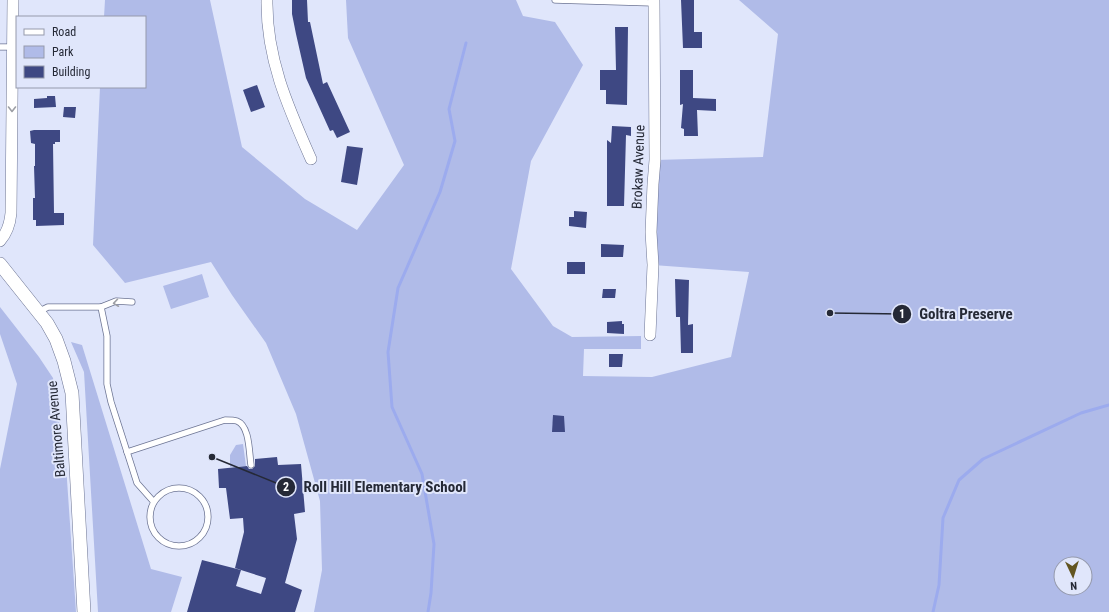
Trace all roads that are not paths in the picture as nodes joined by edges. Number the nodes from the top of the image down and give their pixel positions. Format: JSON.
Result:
{"nodes":[{"id":1,"x":13,"y":0,"type":"edge"},
{"id":2,"x":267,"y":0,"type":"edge"},
{"id":3,"x":555,"y":0,"type":"edge"},
{"id":4,"x":654,"y":1,"type":"edge"},
{"id":5,"x":0,"y":47,"type":"edge"},
{"id":6,"x":13,"y":47,"type":"junction"},
{"id":7,"x":312,"y":159,"type":"dead end"},
{"id":8,"x":0,"y":241,"type":"edge"},
{"id":9,"x":0,"y":264,"type":"edge"},
{"id":10,"x":132,"y":302,"type":"dead end"},
{"id":11,"x":101,"y":307,"type":"junction"},
{"id":12,"x":38,"y":312,"type":"junction"},
{"id":13,"x":650,"y":335,"type":"dead end"},
{"id":14,"x":127,"y":452,"type":"junction"},
{"id":15,"x":251,"y":465,"type":"dead end"},
{"id":16,"x":154,"y":501,"type":"junction"},
{"id":17,"x":84,"y":612,"type":"edge"}],
"edges":[{"from":1,"to":6,"type":"street"},
{"from":2,"to":7,"type":"street"},
{"from":3,"to":4,"type":"lane"},
{"from":4,"to":13,"type":"street","name":"Brokaw Avenue"},
{"from":5,"to":6,"type":"lane"},
{"from":6,"to":8,"type":"street","one_way":true},
{"from":9,"to":12,"type":"street","name":"Baltimore Avenue"},
{"from":10,"to":11,"type":"lane","one_way":true},
{"from":11,"to":12,"type":"lane"},
{"from":11,"to":14,"type":"lane"},
{"from":12,"to":17,"type":"street","name":"Baltimore Avenue"},
{"from":14,"to":15,"type":"lane"},
{"from":14,"to":16,"type":"lane"},
{"from":16,"to":16,"type":"lane"}]}
